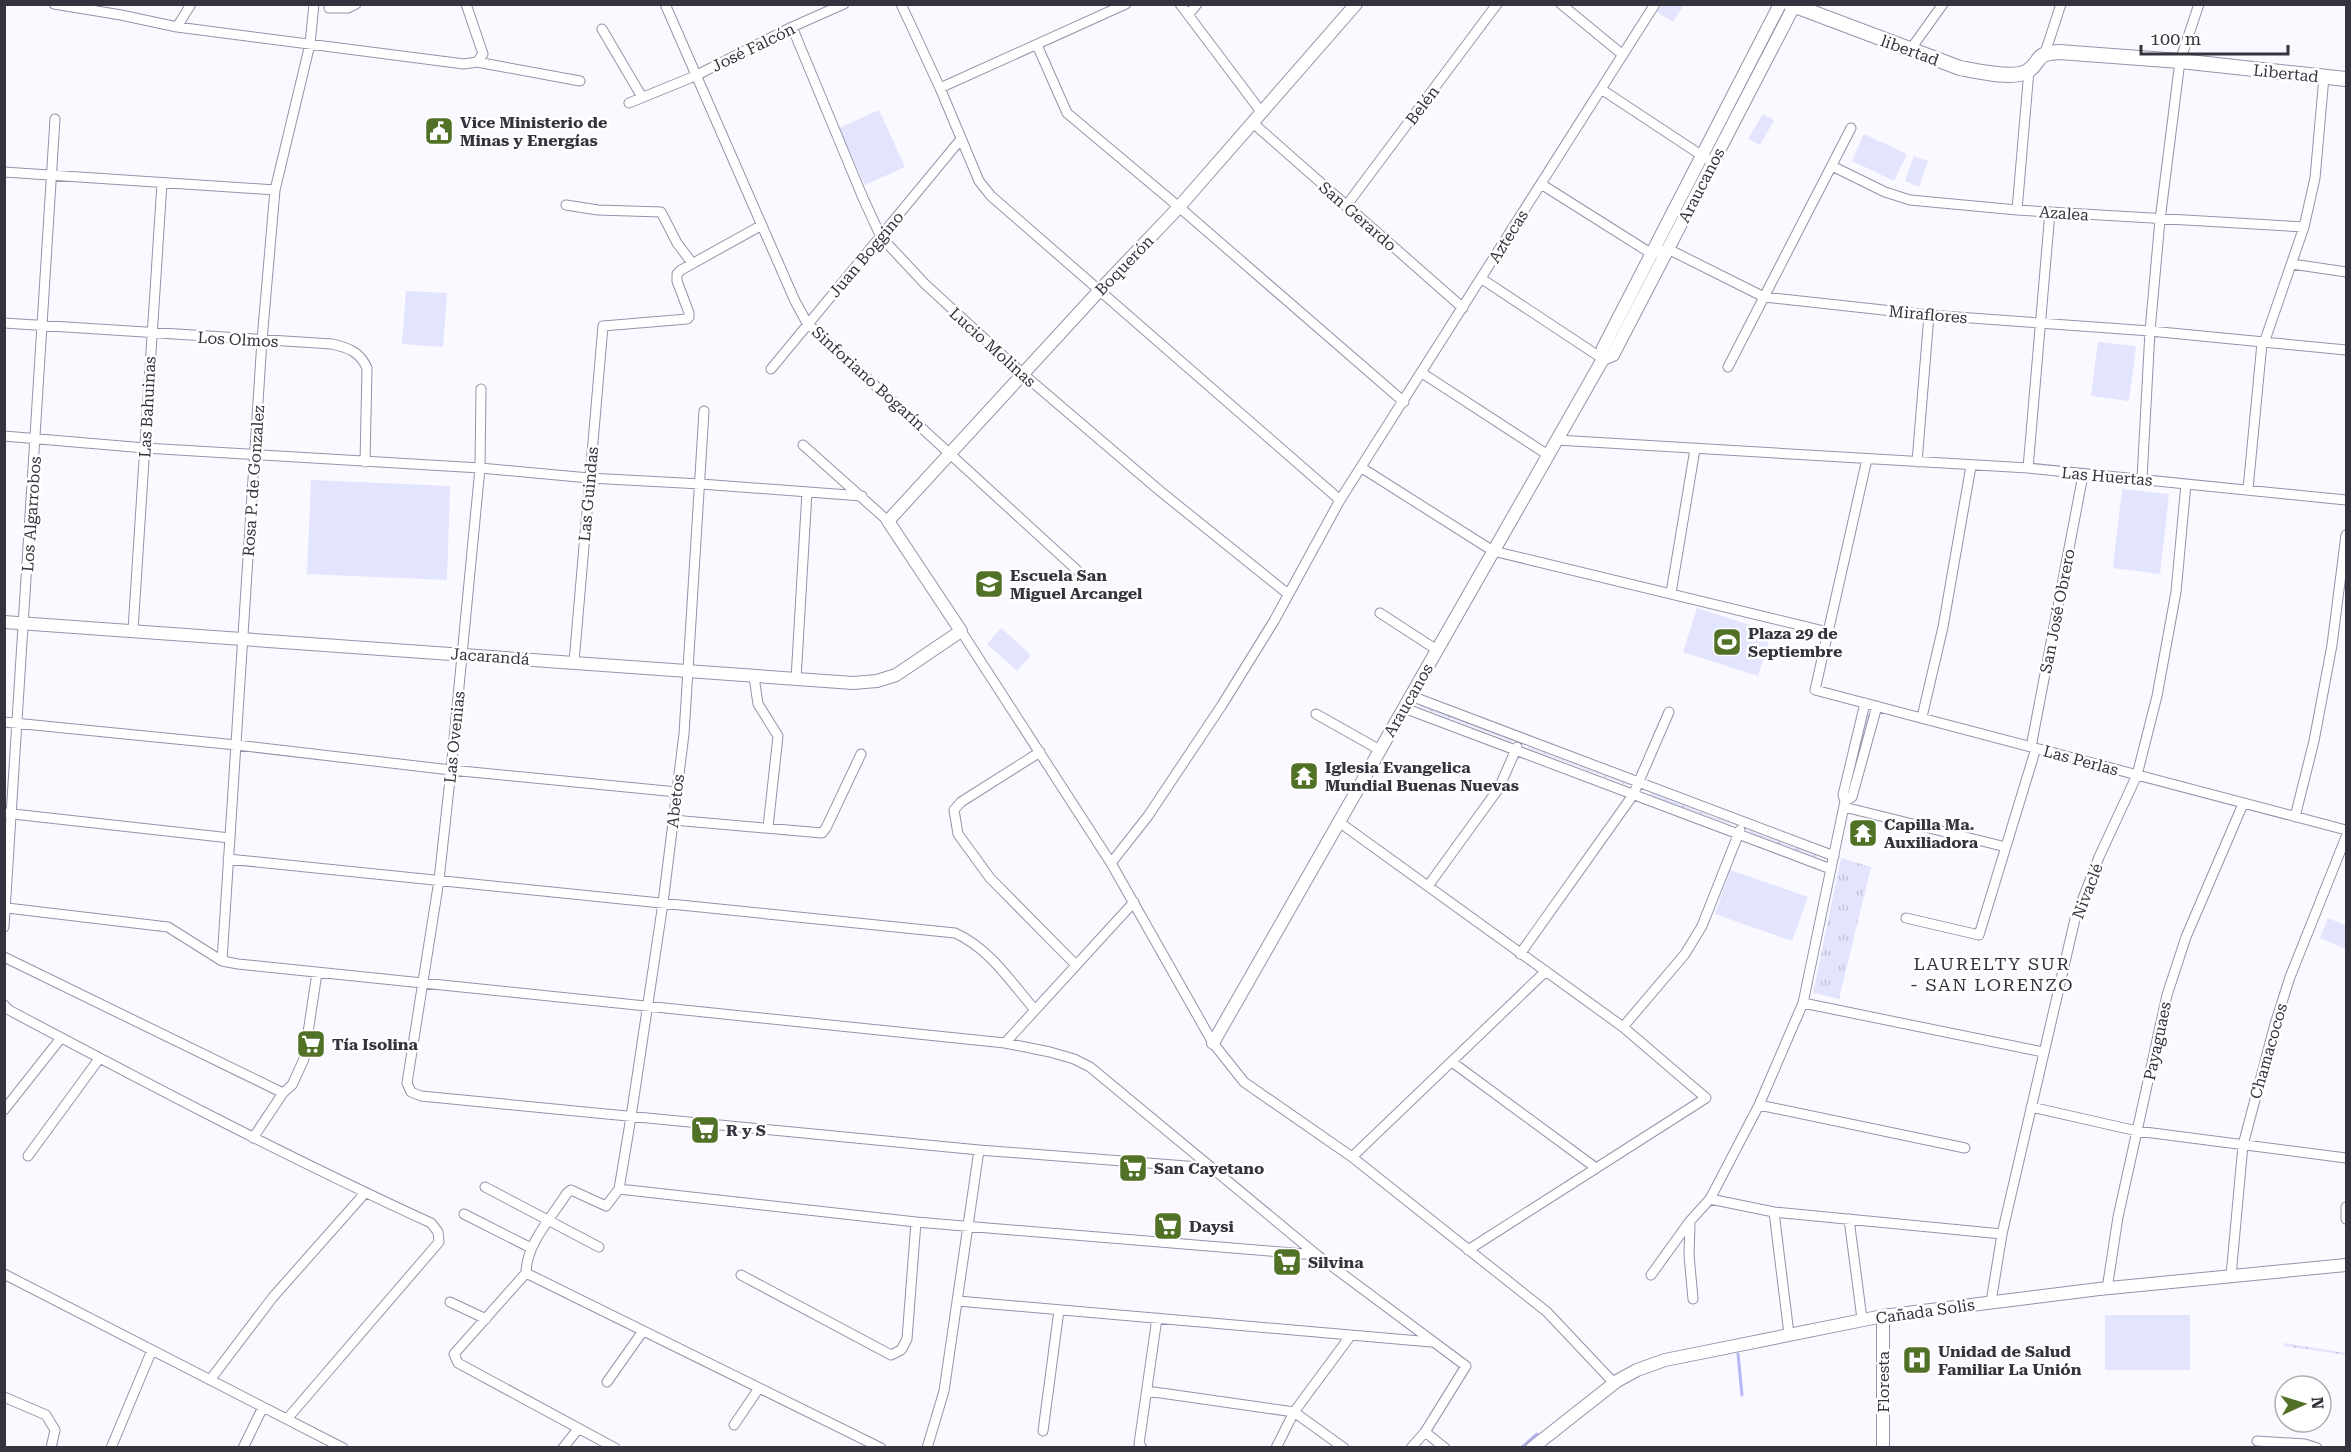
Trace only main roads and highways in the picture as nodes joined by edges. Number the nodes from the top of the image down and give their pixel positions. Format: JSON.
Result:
{"nodes":[{"id":1,"x":1788,"y":5,"type":"edge"},
{"id":2,"x":2045,"y":53,"type":"joint"},
{"id":3,"x":2346,"y":79,"type":"edge"}],
"edges":[{"from":1,"to":2,"type":"main road","name":"libertad"},
{"from":2,"to":3,"type":"main road","name":"Libertad"}]}
